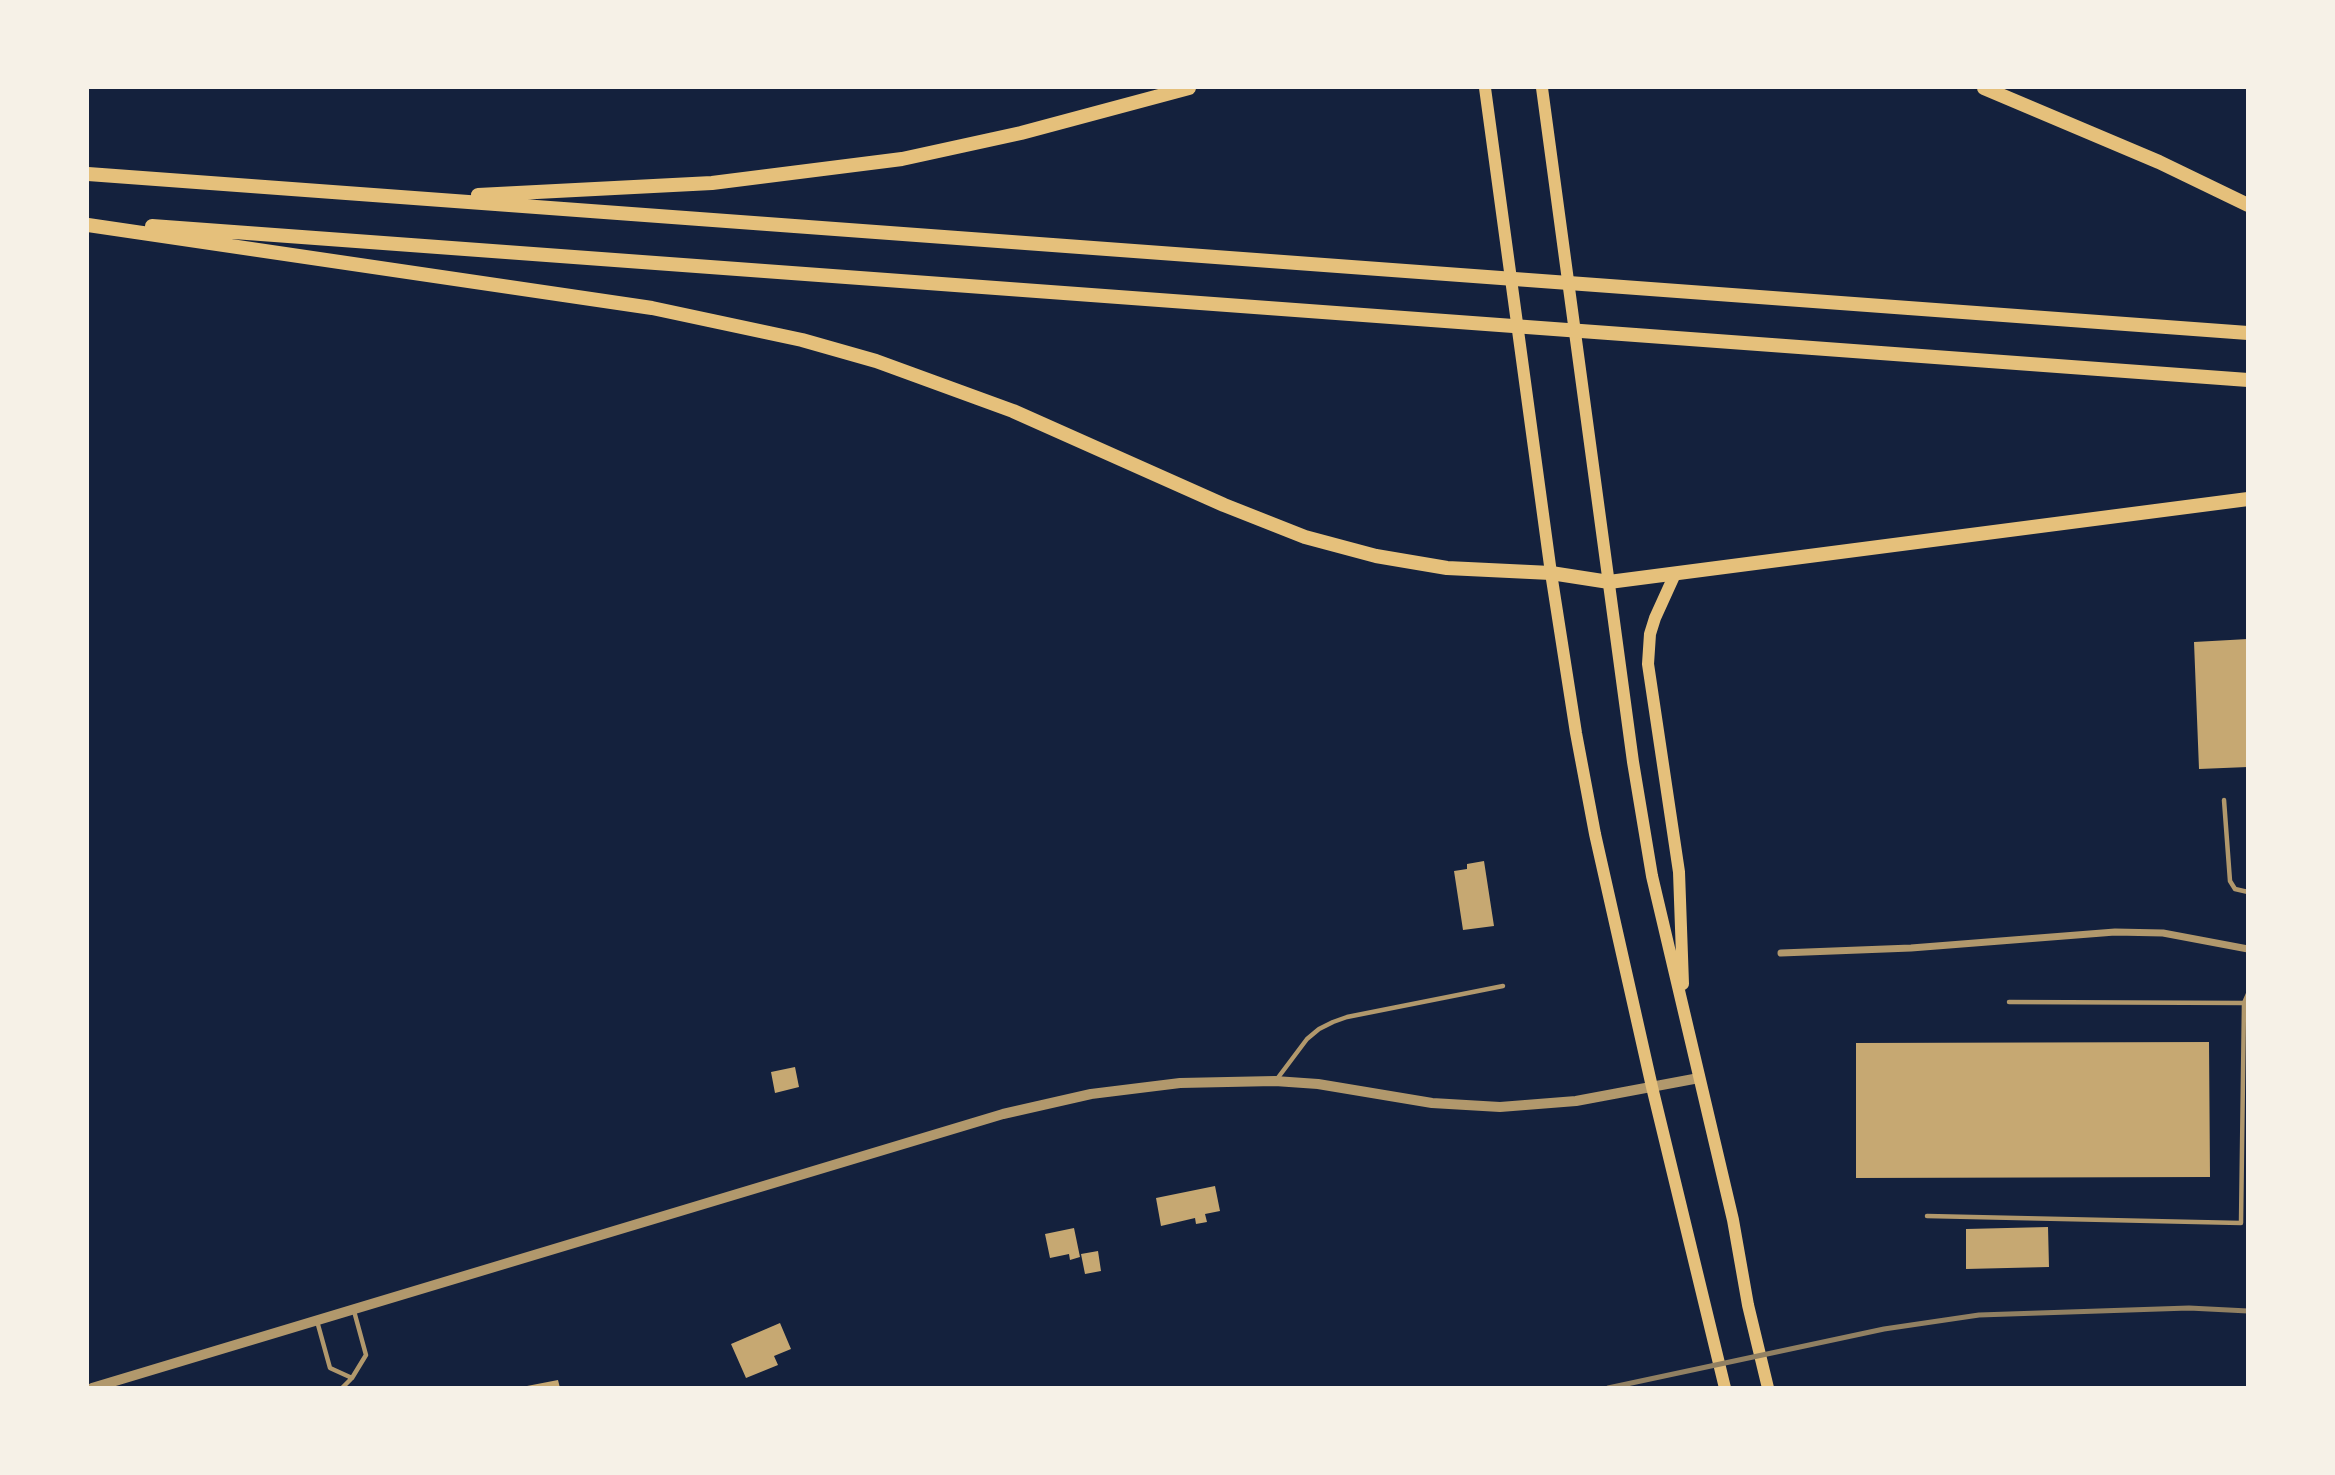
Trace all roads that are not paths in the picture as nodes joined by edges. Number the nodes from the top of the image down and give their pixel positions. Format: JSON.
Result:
{"nodes":[{"id":1,"x":1189,"y":88,"type":"edge"},
{"id":2,"x":1485,"y":88,"type":"edge"},
{"id":3,"x":1542,"y":88,"type":"edge"},
{"id":4,"x":1983,"y":88,"type":"edge"},
{"id":5,"x":88,"y":174,"type":"edge"},
{"id":6,"x":414,"y":198,"type":"junction"},
{"id":7,"x":2248,"y":205,"type":"edge"},
{"id":8,"x":88,"y":223,"type":"edge"},
{"id":9,"x":2248,"y":333,"type":"edge"},
{"id":10,"x":2248,"y":380,"type":"edge"},
{"id":11,"x":2248,"y":499,"type":"edge"},
{"id":12,"x":1551,"y":573,"type":"junction"},
{"id":13,"x":1675,"y":574,"type":"junction"},
{"id":14,"x":1609,"y":582,"type":"junction"},
{"id":15,"x":2224,"y":800,"type":"dead end"},
{"id":16,"x":2248,"y":892,"type":"edge"},
{"id":17,"x":2248,"y":949,"type":"edge"},
{"id":18,"x":1781,"y":953,"type":"dead end"},
{"id":19,"x":1503,"y":986,"type":"dead end"},
{"id":20,"x":2248,"y":994,"type":"edge"},
{"id":21,"x":2009,"y":1002,"type":"dead end"},
{"id":22,"x":2244,"y":1003,"type":"junction"},
{"id":23,"x":1684,"y":1012,"type":"junction"},
{"id":24,"x":1699,"y":1078,"type":"junction"},
{"id":25,"x":1275,"y":1081,"type":"junction"},
{"id":26,"x":1652,"y":1087,"type":"junction"},
{"id":27,"x":2246,"y":1107,"type":"edge"},
{"id":28,"x":2245,"y":1157,"type":"edge"},
{"id":29,"x":1927,"y":1216,"type":"dead end"},
{"id":30,"x":354,"y":1309,"type":"junction"},
{"id":31,"x":316,"y":1320,"type":"junction"},
{"id":32,"x":352,"y":1378,"type":"junction"},
{"id":33,"x":92,"y":1388,"type":"edge"},
{"id":34,"x":342,"y":1388,"type":"edge"},
{"id":35,"x":1725,"y":1388,"type":"edge"},
{"id":36,"x":1768,"y":1388,"type":"edge"}],
"edges":[{"from":1,"to":6,"type":"highway"},
{"from":2,"to":12,"type":"main road"},
{"from":3,"to":14,"type":"main road"},
{"from":4,"to":7,"type":"highway"},
{"from":5,"to":6,"type":"highway"},
{"from":6,"to":9,"type":"highway"},
{"from":8,"to":10,"type":"highway"},
{"from":8,"to":12,"type":"highway"},
{"from":11,"to":13,"type":"highway"},
{"from":12,"to":14,"type":"highway"},
{"from":12,"to":26,"type":"main road"},
{"from":13,"to":14,"type":"highway"},
{"from":13,"to":23,"type":"main road"},
{"from":14,"to":23,"type":"main road"},
{"from":15,"to":16,"type":"lane"},
{"from":17,"to":18,"type":"street"},
{"from":19,"to":25,"type":"lane"},
{"from":20,"to":22,"type":"lane"},
{"from":21,"to":22,"type":"lane"},
{"from":22,"to":27,"type":"lane"},
{"from":23,"to":24,"type":"main road"},
{"from":24,"to":26,"type":"street"},
{"from":24,"to":36,"type":"main road"},
{"from":25,"to":26,"type":"street"},
{"from":25,"to":30,"type":"street"},
{"from":26,"to":35,"type":"main road"},
{"from":27,"to":28,"type":"lane"},
{"from":28,"to":29,"type":"lane"},
{"from":30,"to":31,"type":"street"},
{"from":30,"to":32,"type":"lane"},
{"from":31,"to":32,"type":"lane"},
{"from":31,"to":33,"type":"street"},
{"from":32,"to":34,"type":"lane"}]}
